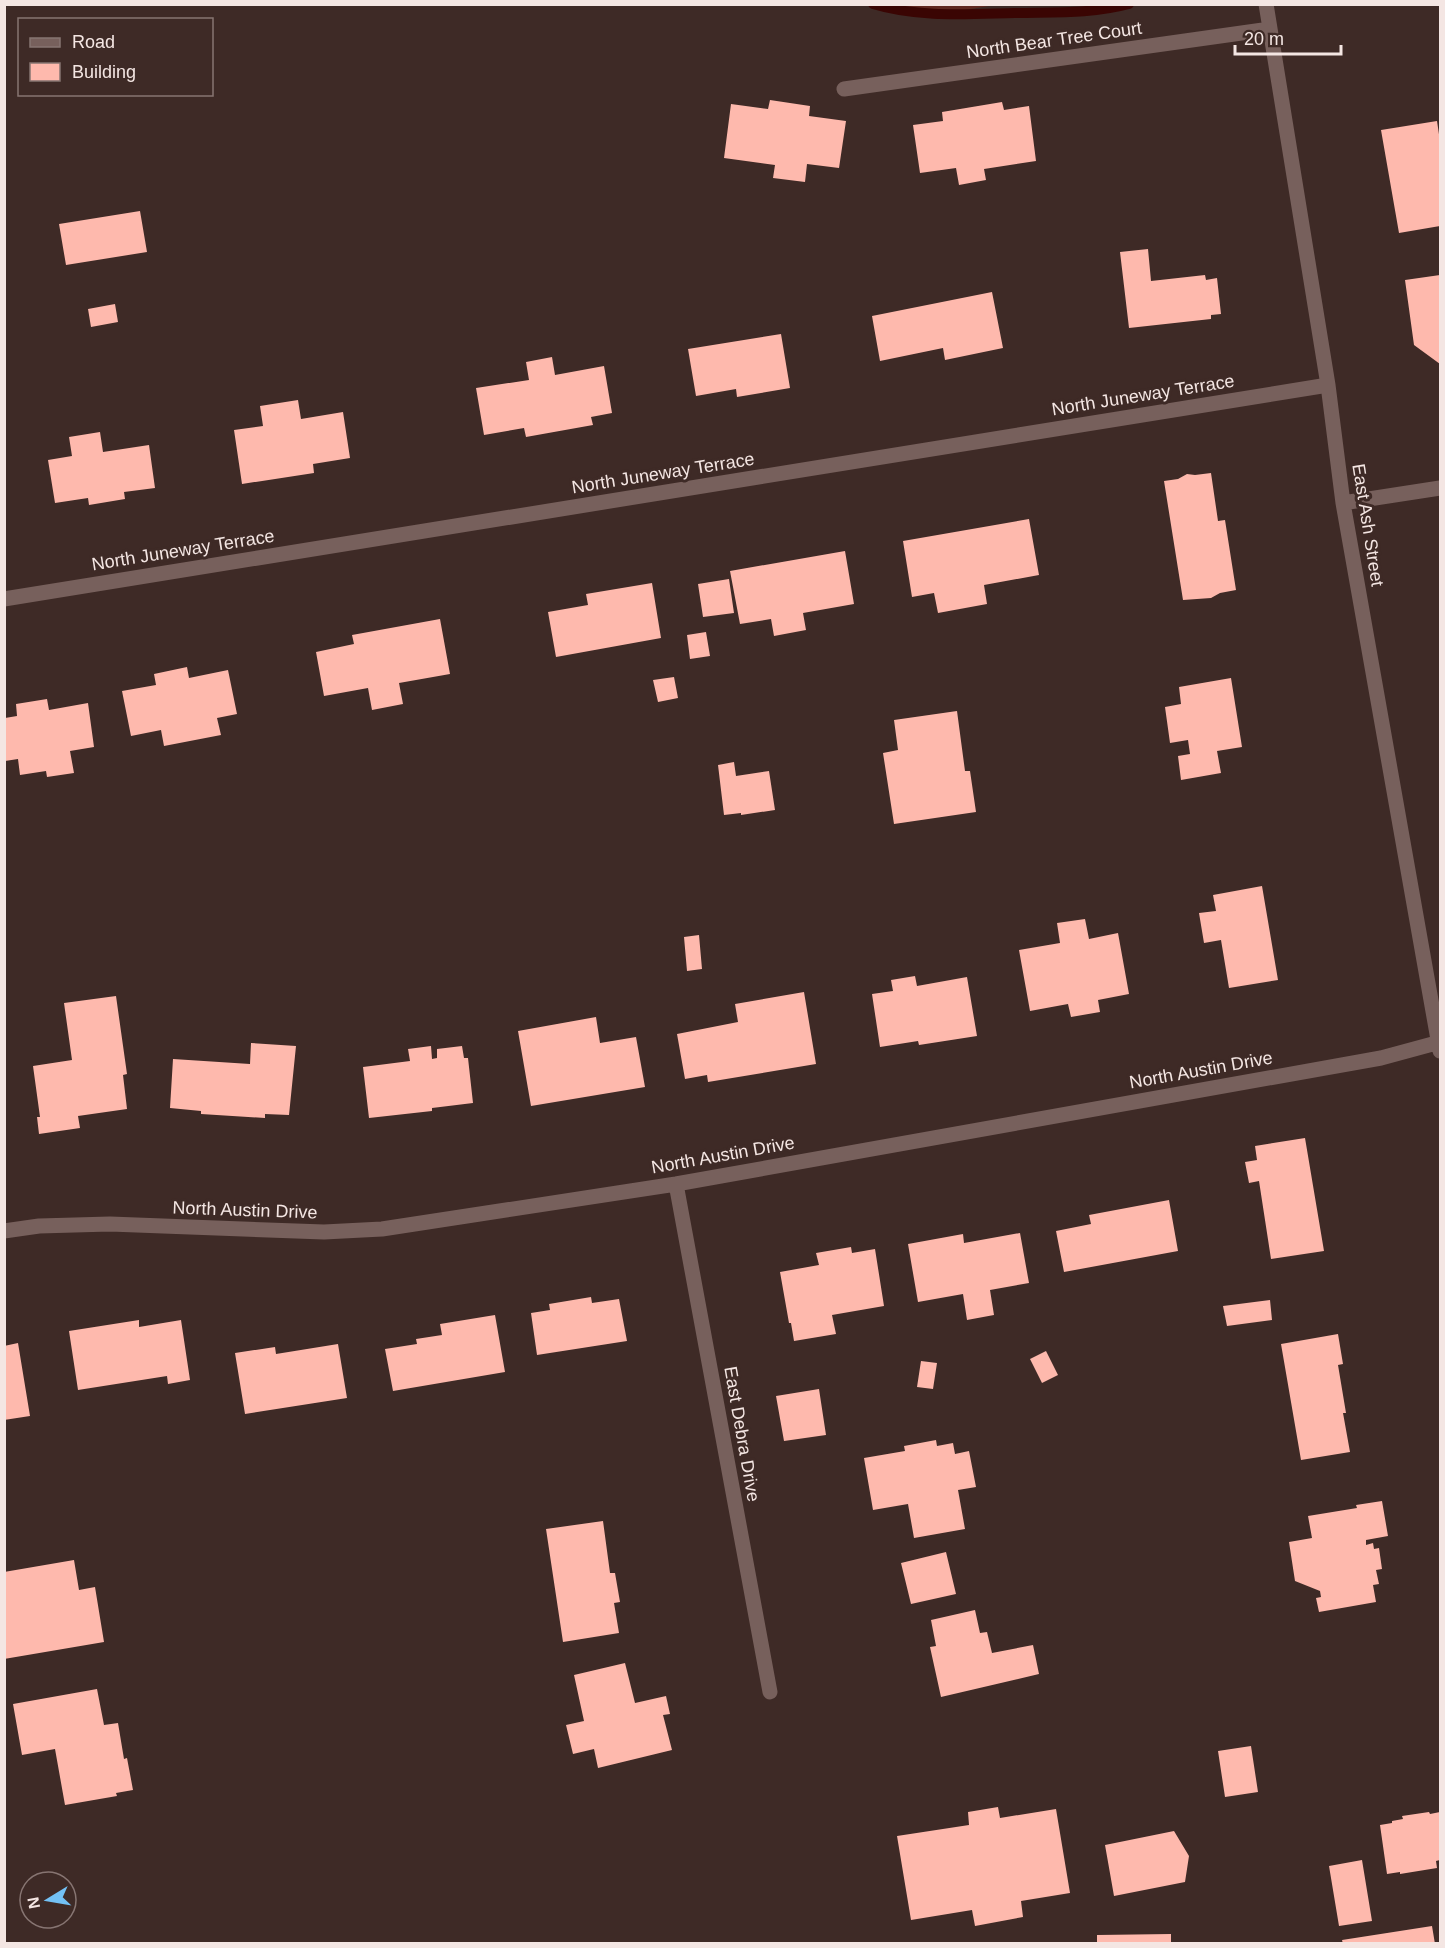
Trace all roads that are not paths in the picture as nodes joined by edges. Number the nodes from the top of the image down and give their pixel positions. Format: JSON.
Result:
{"nodes":[{"id":1,"x":1266,"y":4,"type":"edge"},
{"id":2,"x":1270,"y":29,"type":"junction"},
{"id":3,"x":844,"y":89,"type":"dead end"},
{"id":4,"x":1328,"y":385,"type":"junction"},
{"id":5,"x":1440,"y":488,"type":"edge"},
{"id":6,"x":1343,"y":503,"type":"junction"},
{"id":7,"x":4,"y":599,"type":"edge"},
{"id":8,"x":1440,"y":1045,"type":"edge"},
{"id":9,"x":676,"y":1184,"type":"junction"},
{"id":10,"x":4,"y":1231,"type":"edge"},
{"id":11,"x":770,"y":1692,"type":"dead end"}],
"edges":[{"from":1,"to":2,"type":"street","name":"East Ash Street"},
{"from":2,"to":3,"type":"street","name":"North Bear Tree Court"},
{"from":2,"to":4,"type":"street","name":"East Ash Street"},
{"from":4,"to":6,"type":"street","name":"East Ash Street"},
{"from":4,"to":7,"type":"street","name":"North Juneway Terrace"},
{"from":5,"to":6,"type":"street"},
{"from":6,"to":8,"type":"street","name":"East Ash Street"},
{"from":8,"to":9,"type":"street","name":"North Austin Drive"},
{"from":9,"to":10,"type":"street","name":"North Austin Drive"},
{"from":9,"to":11,"type":"street","name":"East Debra Drive"}]}
